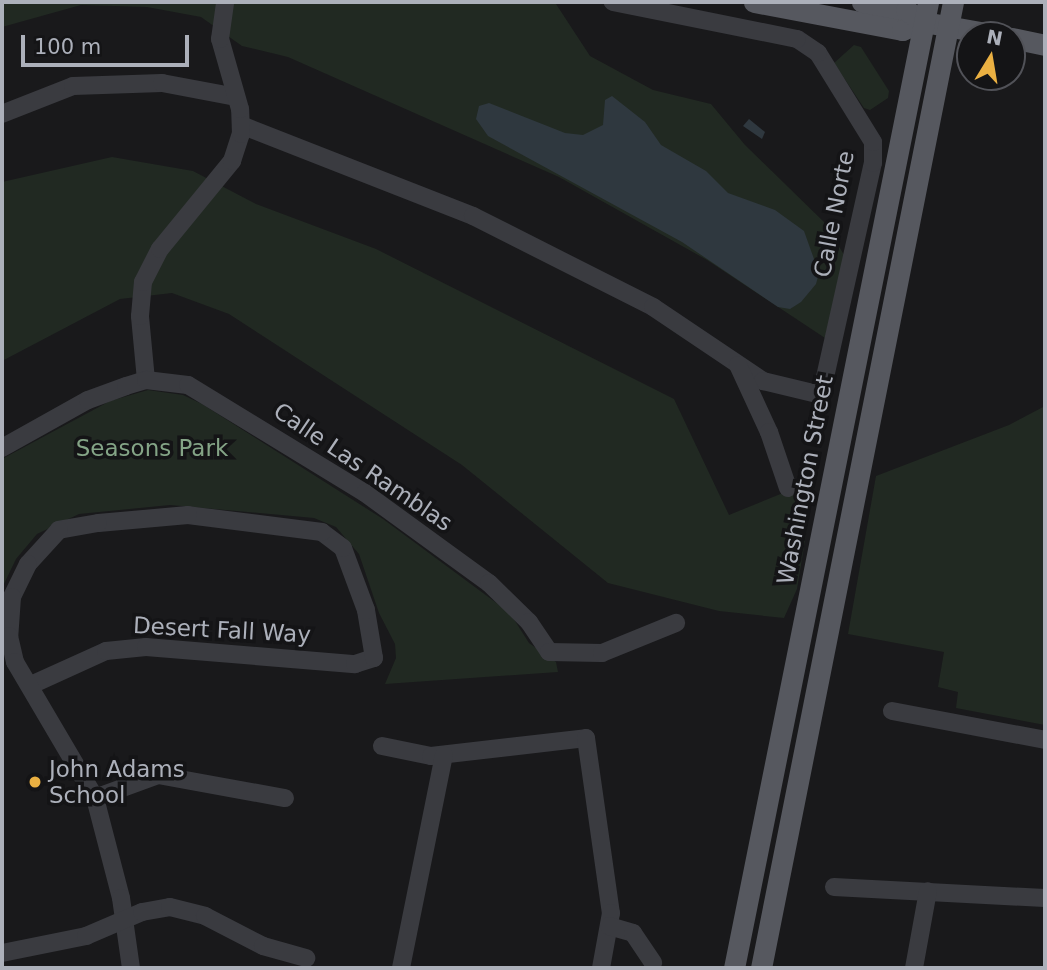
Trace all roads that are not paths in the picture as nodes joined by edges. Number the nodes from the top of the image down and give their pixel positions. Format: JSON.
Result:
{"nodes":[{"id":1,"x":225,"y":2,"type":"edge"},
{"id":2,"x":613,"y":2,"type":"edge"},
{"id":3,"x":754,"y":2,"type":"edge"},
{"id":4,"x":862,"y":2,"type":"edge"},
{"id":5,"x":953,"y":2,"type":"edge"},
{"id":6,"x":926,"y":12,"type":"edge"},
{"id":7,"x":950,"y":25,"type":"junction"},
{"id":8,"x":956,"y":26,"type":"edge"},
{"id":9,"x":1026,"y":41,"type":"edge"},
{"id":10,"x":1045,"y":45,"type":"edge"},
{"id":11,"x":236,"y":97,"type":"junction"},
{"id":12,"x":2,"y":114,"type":"edge"},
{"id":13,"x":241,"y":125,"type":"junction"},
{"id":14,"x":738,"y":364,"type":"junction"},
{"id":15,"x":146,"y":380,"type":"junction"},
{"id":16,"x":2,"y":448,"type":"edge"},
{"id":17,"x":788,"y":488,"type":"dead end"},
{"id":18,"x":676,"y":623,"type":"dead end"},
{"id":19,"x":31,"y":685,"type":"junction"},
{"id":20,"x":892,"y":711,"type":"dead end"},
{"id":21,"x":1045,"y":740,"type":"edge"},
{"id":22,"x":382,"y":746,"type":"dead end"},
{"id":23,"x":444,"y":755,"type":"junction"},
{"id":24,"x":95,"y":797,"type":"junction"},
{"id":25,"x":285,"y":798,"type":"dead end"},
{"id":26,"x":834,"y":887,"type":"dead end"},
{"id":27,"x":928,"y":891,"type":"junction"},
{"id":28,"x":1045,"y":898,"type":"edge"},
{"id":29,"x":122,"y":920,"type":"junction"},
{"id":30,"x":609,"y":926,"type":"junction"},
{"id":31,"x":3,"y":957,"type":"edge"},
{"id":32,"x":306,"y":957,"type":"dead end"},
{"id":33,"x":653,"y":963,"type":"dead end"},
{"id":34,"x":131,"y":968,"type":"edge"},
{"id":35,"x":401,"y":968,"type":"edge"},
{"id":36,"x":600,"y":968,"type":"edge"},
{"id":37,"x":734,"y":968,"type":"edge"},
{"id":38,"x":761,"y":968,"type":"edge"},
{"id":39,"x":914,"y":968,"type":"edge"}],
"edges":[{"from":1,"to":11,"type":"street"},
{"from":2,"to":14,"type":"street","name":"Calle Norte"},
{"from":3,"to":6,"type":"main road"},
{"from":4,"to":6,"type":"main road"},
{"from":5,"to":7,"type":"main road"},
{"from":6,"to":7,"type":"main road"},
{"from":6,"to":37,"type":"main road","name":"Washington Street"},
{"from":7,"to":8,"type":"main road"},
{"from":7,"to":38,"type":"main road"},
{"from":9,"to":10,"type":"main road"},
{"from":11,"to":12,"type":"street"},
{"from":11,"to":13,"type":"street"},
{"from":13,"to":14,"type":"street","name":"Calle Norte"},
{"from":13,"to":15,"type":"street"},
{"from":14,"to":17,"type":"street"},
{"from":15,"to":16,"type":"street","name":"Calle Las Ramblas"},
{"from":15,"to":18,"type":"street","name":"Calle Las Ramblas"},
{"from":19,"to":19,"type":"street","name":"Desert Fall Way"},
{"from":19,"to":24,"type":"street"},
{"from":20,"to":21,"type":"street"},
{"from":22,"to":23,"type":"street"},
{"from":23,"to":30,"type":"street"},
{"from":23,"to":35,"type":"street"},
{"from":24,"to":25,"type":"street"},
{"from":24,"to":29,"type":"street"},
{"from":26,"to":27,"type":"street"},
{"from":27,"to":28,"type":"street"},
{"from":27,"to":39,"type":"street"},
{"from":29,"to":31,"type":"street"},
{"from":29,"to":32,"type":"street"},
{"from":29,"to":34,"type":"street"},
{"from":30,"to":33,"type":"street"},
{"from":30,"to":36,"type":"street"}]}
